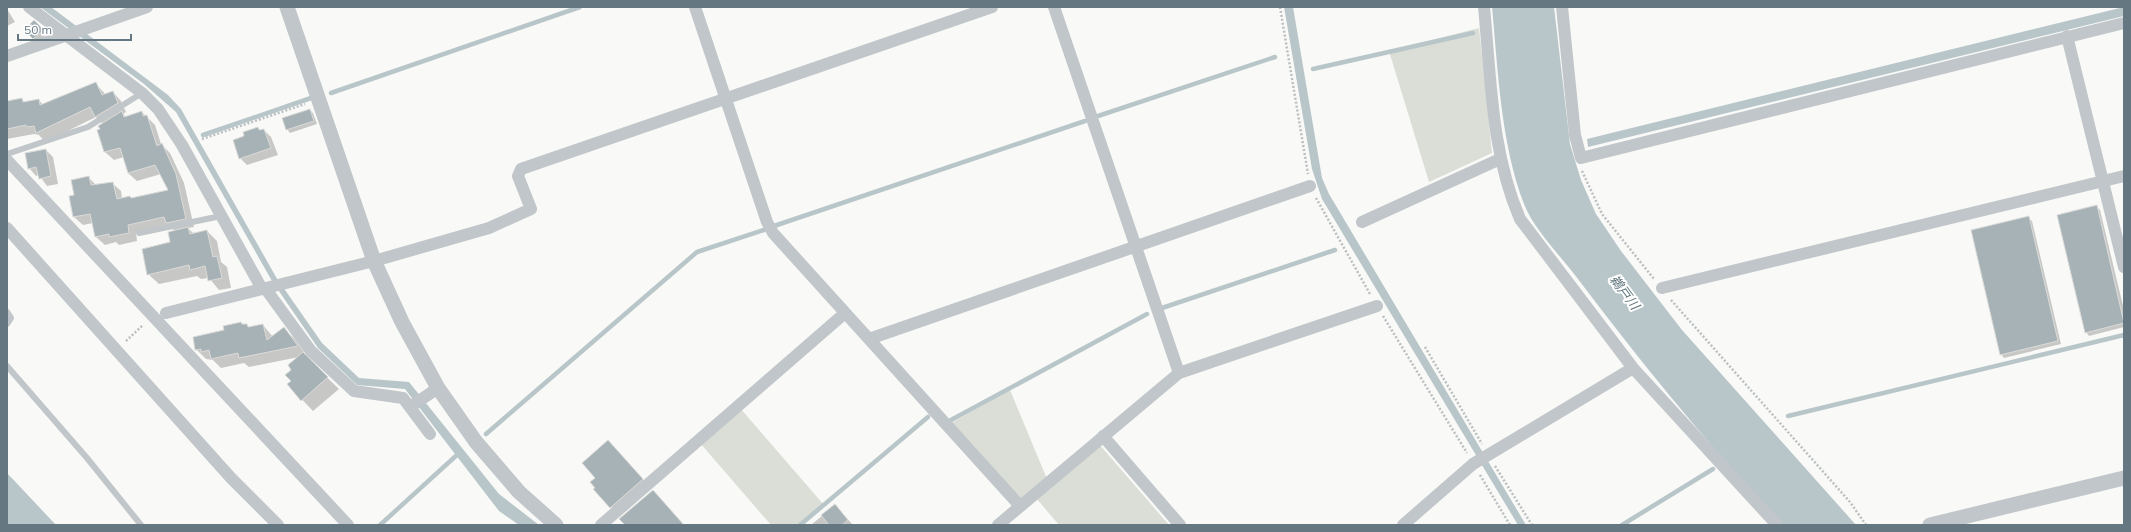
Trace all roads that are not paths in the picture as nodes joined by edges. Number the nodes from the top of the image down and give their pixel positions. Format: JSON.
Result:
{"nodes":[{"id":1,"x":29,"y":7,"type":"edge"},
{"id":2,"x":147,"y":7,"type":"edge"},
{"id":3,"x":287,"y":7,"type":"edge"},
{"id":4,"x":695,"y":7,"type":"edge"},
{"id":5,"x":992,"y":7,"type":"edge"},
{"id":6,"x":1054,"y":7,"type":"edge"},
{"id":7,"x":1484,"y":7,"type":"edge"},
{"id":8,"x":1562,"y":7,"type":"edge"},
{"id":9,"x":2124,"y":23,"type":"edge"},
{"id":10,"x":68,"y":34,"type":"junction"},
{"id":11,"x":2067,"y":36,"type":"junction"},
{"id":12,"x":7,"y":56,"type":"edge"},
{"id":13,"x":142,"y":94,"type":"junction"},
{"id":14,"x":726,"y":98,"type":"junction"},
{"id":15,"x":7,"y":154,"type":"edge"},
{"id":16,"x":1500,"y":159,"type":"junction"},
{"id":17,"x":7,"y":160,"type":"edge"},
{"id":18,"x":2124,"y":176,"type":"edge"},
{"id":19,"x":2103,"y":181,"type":"junction"},
{"id":20,"x":1310,"y":186,"type":"road end"},
{"id":21,"x":222,"y":216,"type":"junction"},
{"id":22,"x":1362,"y":222,"type":"dead end"},
{"id":23,"x":7,"y":228,"type":"edge"},
{"id":24,"x":139,"y":232,"type":"dead end"},
{"id":25,"x":1136,"y":247,"type":"junction"},
{"id":26,"x":374,"y":261,"type":"junction"},
{"id":27,"x":2124,"y":267,"type":"edge"},
{"id":28,"x":266,"y":288,"type":"junction"},
{"id":29,"x":1662,"y":288,"type":"road end"},
{"id":30,"x":1377,"y":306,"type":"road end"},
{"id":31,"x":7,"y":312,"type":"edge"},
{"id":32,"x":166,"y":313,"type":"dead end"},
{"id":33,"x":845,"y":313,"type":"junction"},
{"id":34,"x":7,"y":324,"type":"edge"},
{"id":35,"x":868,"y":339,"type":"junction"},
{"id":36,"x":7,"y":366,"type":"edge"},
{"id":37,"x":1633,"y":368,"type":"junction"},
{"id":38,"x":1179,"y":373,"type":"junction"},
{"id":39,"x":433,"y":392,"type":"junction"},
{"id":40,"x":412,"y":406,"type":"junction"},
{"id":41,"x":430,"y":434,"type":"dead end"},
{"id":42,"x":1103,"y":436,"type":"junction"},
{"id":43,"x":2124,"y":478,"type":"edge"},
{"id":44,"x":1020,"y":506,"type":"junction"},
{"id":45,"x":141,"y":525,"type":"edge"},
{"id":46,"x":278,"y":525,"type":"edge"},
{"id":47,"x":348,"y":525,"type":"edge"},
{"id":48,"x":556,"y":525,"type":"edge"},
{"id":49,"x":601,"y":525,"type":"edge"},
{"id":50,"x":998,"y":525,"type":"edge"},
{"id":51,"x":1180,"y":525,"type":"edge"},
{"id":52,"x":1403,"y":525,"type":"edge"},
{"id":53,"x":1777,"y":525,"type":"edge"},
{"id":54,"x":1930,"y":525,"type":"edge"}],
"edges":[{"from":1,"to":10,"type":"street"},
{"from":2,"to":10,"type":"street"},
{"from":3,"to":26,"type":"street"},
{"from":4,"to":14,"type":"street"},
{"from":5,"to":14,"type":"street"},
{"from":6,"to":25,"type":"street"},
{"from":7,"to":16,"type":"street"},
{"from":8,"to":11,"type":"street"},
{"from":9,"to":11,"type":"street"},
{"from":10,"to":12,"type":"street"},
{"from":10,"to":13,"type":"street"},
{"from":11,"to":19,"type":"street"},
{"from":13,"to":15,"type":"lane"},
{"from":13,"to":21,"type":"street"},
{"from":14,"to":26,"type":"street"},
{"from":14,"to":33,"type":"street"},
{"from":16,"to":22,"type":"street"},
{"from":16,"to":37,"type":"street"},
{"from":17,"to":47,"type":"street"},
{"from":18,"to":19,"type":"street"},
{"from":19,"to":27,"type":"street"},
{"from":19,"to":29,"type":"street"},
{"from":20,"to":25,"type":"street"},
{"from":21,"to":24,"type":"lane"},
{"from":21,"to":28,"type":"street"},
{"from":23,"to":46,"type":"street"},
{"from":25,"to":35,"type":"street"},
{"from":25,"to":38,"type":"street"},
{"from":26,"to":28,"type":"street"},
{"from":26,"to":39,"type":"street"},
{"from":28,"to":32,"type":"street"},
{"from":28,"to":40,"type":"street"},
{"from":30,"to":38,"type":"street"},
{"from":31,"to":34,"type":"lane"},
{"from":33,"to":35,"type":"street"},
{"from":33,"to":49,"type":"street"},
{"from":35,"to":44,"type":"street"},
{"from":36,"to":45,"type":"lane"},
{"from":37,"to":52,"type":"street"},
{"from":37,"to":53,"type":"street"},
{"from":38,"to":42,"type":"street"},
{"from":39,"to":40,"type":"street"},
{"from":39,"to":48,"type":"street"},
{"from":40,"to":41,"type":"street"},
{"from":42,"to":44,"type":"street"},
{"from":42,"to":51,"type":"street"},
{"from":43,"to":54,"type":"street"},
{"from":44,"to":50,"type":"street"}]}
